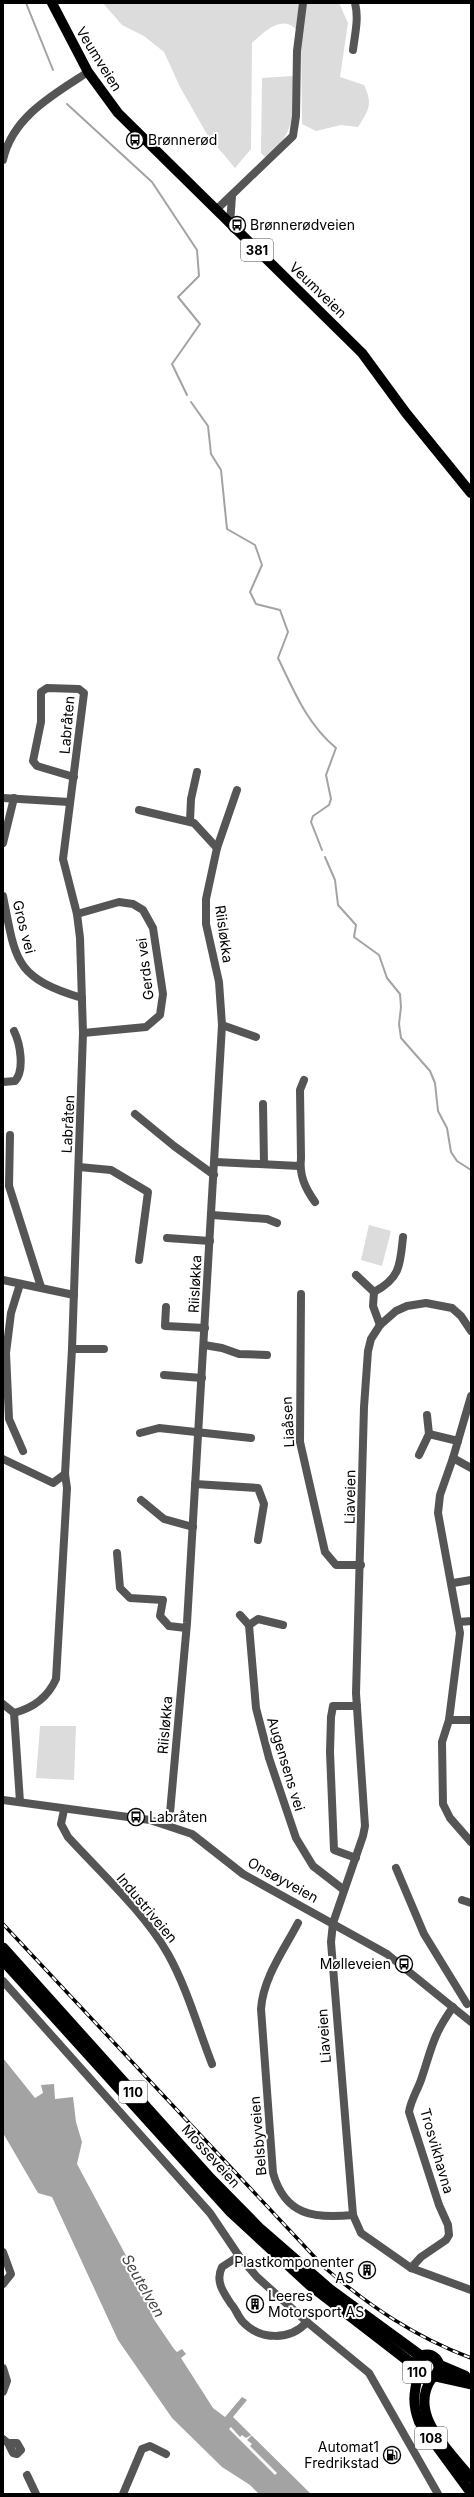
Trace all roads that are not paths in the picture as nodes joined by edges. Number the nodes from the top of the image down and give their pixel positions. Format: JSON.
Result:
{"nodes":[{"id":1,"x":52,"y":3,"type":"edge"},
{"id":2,"x":303,"y":3,"type":"edge"},
{"id":3,"x":355,"y":3,"type":"edge"},
{"id":4,"x":353,"y":50,"type":"dead end"},
{"id":5,"x":88,"y":72,"type":"junction"},
{"id":6,"x":3,"y":160,"type":"edge"},
{"id":7,"x":232,"y":196,"type":"junction"},
{"id":8,"x":216,"y":210,"type":"junction"},
{"id":9,"x":230,"y":224,"type":"junction"},
{"id":10,"x":471,"y":493,"type":"edge"},
{"id":11,"x":197,"y":772,"type":"dead end"},
{"id":12,"x":74,"y":777,"type":"junction"},
{"id":13,"x":237,"y":790,"type":"dead end"},
{"id":14,"x":3,"y":798,"type":"edge"},
{"id":15,"x":14,"y":798,"type":"junction"},
{"id":16,"x":70,"y":802,"type":"junction"},
{"id":17,"x":139,"y":810,"type":"dead end"},
{"id":18,"x":190,"y":821,"type":"junction"},
{"id":19,"x":3,"y":843,"type":"edge"},
{"id":20,"x":217,"y":848,"type":"junction"},
{"id":21,"x":3,"y":896,"type":"edge"},
{"id":22,"x":77,"y":914,"type":"junction"},
{"id":23,"x":82,"y":998,"type":"junction"},
{"id":24,"x":222,"y":1025,"type":"junction"},
{"id":25,"x":14,"y":1031,"type":"dead end"},
{"id":26,"x":84,"y":1033,"type":"junction"},
{"id":27,"x":256,"y":1037,"type":"dead end"},
{"id":28,"x":304,"y":1080,"type":"dead end"},
{"id":29,"x":3,"y":1082,"type":"edge"},
{"id":30,"x":263,"y":1104,"type":"dead end"},
{"id":31,"x":135,"y":1114,"type":"dead end"},
{"id":32,"x":10,"y":1135,"type":"dead end"},
{"id":33,"x":216,"y":1162,"type":"junction"},
{"id":34,"x":264,"y":1164,"type":"junction"},
{"id":35,"x":299,"y":1166,"type":"junction"},
{"id":36,"x":79,"y":1167,"type":"junction"},
{"id":37,"x":214,"y":1175,"type":"junction"},
{"id":38,"x":6,"y":1185,"type":"edge"},
{"id":39,"x":315,"y":1202,"type":"dead end"},
{"id":40,"x":212,"y":1215,"type":"junction"},
{"id":41,"x":277,"y":1223,"type":"dead end"},
{"id":42,"x":403,"y":1237,"type":"dead end"},
{"id":43,"x":167,"y":1238,"type":"dead end"},
{"id":44,"x":210,"y":1240,"type":"junction"},
{"id":45,"x":139,"y":1260,"type":"dead end"},
{"id":46,"x":356,"y":1274,"type":"dead end"},
{"id":47,"x":3,"y":1280,"type":"edge"},
{"id":48,"x":20,"y":1284,"type":"junction"},
{"id":49,"x":41,"y":1287,"type":"junction"},
{"id":50,"x":374,"y":1292,"type":"junction"},
{"id":51,"x":301,"y":1294,"type":"dead end"},
{"id":52,"x":74,"y":1295,"type":"junction"},
{"id":53,"x":166,"y":1307,"type":"dead end"},
{"id":54,"x":380,"y":1324,"type":"junction"},
{"id":55,"x":205,"y":1328,"type":"junction"},
{"id":56,"x":471,"y":1331,"type":"edge"},
{"id":57,"x":204,"y":1345,"type":"junction"},
{"id":58,"x":72,"y":1349,"type":"junction"},
{"id":59,"x":104,"y":1349,"type":"dead end"},
{"id":60,"x":267,"y":1355,"type":"dead end"},
{"id":61,"x":164,"y":1375,"type":"dead end"},
{"id":62,"x":202,"y":1378,"type":"junction"},
{"id":63,"x":471,"y":1396,"type":"edge"},
{"id":64,"x":427,"y":1415,"type":"dead end"},
{"id":65,"x":199,"y":1432,"type":"junction"},
{"id":66,"x":140,"y":1433,"type":"dead end"},
{"id":67,"x":429,"y":1434,"type":"junction"},
{"id":68,"x":251,"y":1438,"type":"dead end"},
{"id":69,"x":458,"y":1441,"type":"junction"},
{"id":70,"x":23,"y":1451,"type":"dead end"},
{"id":71,"x":419,"y":1455,"type":"dead end"},
{"id":72,"x":454,"y":1458,"type":"junction"},
{"id":73,"x":3,"y":1459,"type":"edge"},
{"id":74,"x":471,"y":1468,"type":"edge"},
{"id":75,"x":65,"y":1474,"type":"junction"},
{"id":76,"x":195,"y":1484,"type":"junction"},
{"id":77,"x":141,"y":1500,"type":"dead end"},
{"id":78,"x":193,"y":1527,"type":"junction"},
{"id":79,"x":258,"y":1540,"type":"dead end"},
{"id":80,"x":116,"y":1554,"type":"dead end"},
{"id":81,"x":361,"y":1565,"type":"junction"},
{"id":82,"x":471,"y":1580,"type":"edge"},
{"id":83,"x":452,"y":1583,"type":"junction"},
{"id":84,"x":240,"y":1615,"type":"dead end"},
{"id":85,"x":471,"y":1621,"type":"edge"},
{"id":86,"x":459,"y":1622,"type":"junction"},
{"id":87,"x":249,"y":1624,"type":"junction"},
{"id":88,"x":283,"y":1625,"type":"dead end"},
{"id":89,"x":186,"y":1628,"type":"junction"},
{"id":90,"x":3,"y":1704,"type":"edge"},
{"id":91,"x":357,"y":1706,"type":"junction"},
{"id":92,"x":14,"y":1713,"type":"junction"},
{"id":93,"x":449,"y":1720,"type":"junction"},
{"id":94,"x":471,"y":1720,"type":"edge"},
{"id":95,"x":3,"y":1800,"type":"edge"},
{"id":96,"x":20,"y":1802,"type":"junction"},
{"id":97,"x":64,"y":1810,"type":"junction"},
{"id":98,"x":169,"y":1824,"type":"junction"},
{"id":99,"x":471,"y":1842,"type":"edge"},
{"id":100,"x":356,"y":1858,"type":"junction"},
{"id":101,"x":396,"y":1868,"type":"dead end"},
{"id":102,"x":344,"y":1890,"type":"junction"},
{"id":103,"x":462,"y":1900,"type":"dead end"},
{"id":104,"x":471,"y":1903,"type":"edge"},
{"id":105,"x":298,"y":1922,"type":"dead end"},
{"id":106,"x":333,"y":1923,"type":"junction"},
{"id":107,"x":3,"y":1948,"type":"edge"},
{"id":108,"x":3,"y":1960,"type":"edge"},
{"id":109,"x":3,"y":1981,"type":"edge"},
{"id":110,"x":469,"y":2002,"type":"edge"},
{"id":111,"x":453,"y":2007,"type":"junction"},
{"id":112,"x":460,"y":2013,"type":"junction"},
{"id":113,"x":471,"y":2022,"type":"edge"},
{"id":114,"x":212,"y":2064,"type":"dead end"},
{"id":115,"x":353,"y":2215,"type":"junction"},
{"id":116,"x":3,"y":2252,"type":"edge"},
{"id":117,"x":239,"y":2256,"type":"junction"},
{"id":118,"x":411,"y":2268,"type":"junction"},
{"id":119,"x":3,"y":2284,"type":"edge"},
{"id":120,"x":471,"y":2290,"type":"edge"},
{"id":121,"x":307,"y":2322,"type":"junction"},
{"id":122,"x":422,"y":2357,"type":"junction"},
{"id":123,"x":439,"y":2365,"type":"junction"},
{"id":124,"x":3,"y":2368,"type":"edge"},
{"id":125,"x":417,"y":2371,"type":"junction"},
{"id":126,"x":434,"y":2377,"type":"junction"},
{"id":127,"x":471,"y":2378,"type":"edge"},
{"id":128,"x":471,"y":2384,"type":"edge"},
{"id":129,"x":3,"y":2392,"type":"edge"},
{"id":130,"x":166,"y":2454,"type":"dead end"},
{"id":131,"x":27,"y":2475,"type":"dead end"},
{"id":132,"x":471,"y":2478,"type":"edge"},
{"id":133,"x":471,"y":2493,"type":"edge"},
{"id":134,"x":36,"y":2494,"type":"edge"},
{"id":135,"x":123,"y":2494,"type":"edge"},
{"id":136,"x":438,"y":2494,"type":"edge"}],
"edges":[{"from":1,"to":5,"type":"main road","name":"Veumveien","number":"381"},
{"from":2,"to":7,"type":"street"},
{"from":3,"to":4,"type":"street"},
{"from":5,"to":6,"type":"street"},
{"from":5,"to":8,"type":"main road","name":"Veumveien","number":"381"},
{"from":7,"to":8,"type":"street"},
{"from":7,"to":9,"type":"street"},
{"from":8,"to":9,"type":"main road","name":"Veumveien","number":"381"},
{"from":9,"to":10,"type":"main road","name":"Veumveien","number":"381"},
{"from":11,"to":18,"type":"street"},
{"from":12,"to":12,"type":"street","name":"Labråten"},
{"from":12,"to":16,"type":"street","name":"Labråten"},
{"from":13,"to":20,"type":"street","name":"Riisløkka"},
{"from":14,"to":15,"type":"street"},
{"from":15,"to":16,"type":"street"},
{"from":15,"to":19,"type":"street"},
{"from":16,"to":22,"type":"street","name":"Labråten"},
{"from":17,"to":18,"type":"street"},
{"from":18,"to":20,"type":"street"},
{"from":20,"to":24,"type":"street","name":"Riisløkka"},
{"from":21,"to":23,"type":"street","name":"Gros vei"},
{"from":22,"to":23,"type":"street","name":"Labråten"},
{"from":22,"to":26,"type":"street","name":"Gerds vei"},
{"from":23,"to":26,"type":"street","name":"Labråten"},
{"from":24,"to":27,"type":"street"},
{"from":24,"to":33,"type":"street","name":"Riisløkka"},
{"from":25,"to":29,"type":"street"},
{"from":26,"to":36,"type":"street","name":"Labråten"},
{"from":28,"to":35,"type":"street"},
{"from":30,"to":34,"type":"street"},
{"from":31,"to":37,"type":"street"},
{"from":32,"to":38,"type":"street"},
{"from":33,"to":34,"type":"street"},
{"from":33,"to":37,"type":"street","name":"Riisløkka"},
{"from":34,"to":35,"type":"street"},
{"from":35,"to":39,"type":"street"},
{"from":36,"to":45,"type":"street"},
{"from":36,"to":52,"type":"street","name":"Labråten"},
{"from":37,"to":40,"type":"street","name":"Riisløkka"},
{"from":38,"to":49,"type":"street"},
{"from":40,"to":41,"type":"street"},
{"from":40,"to":44,"type":"street","name":"Riisløkka"},
{"from":42,"to":50,"type":"street"},
{"from":43,"to":44,"type":"street","name":"Riisløkka"},
{"from":44,"to":55,"type":"street","name":"Riisløkka"},
{"from":46,"to":50,"type":"street"},
{"from":47,"to":48,"type":"street"},
{"from":48,"to":49,"type":"street"},
{"from":48,"to":70,"type":"street"},
{"from":49,"to":52,"type":"street"},
{"from":50,"to":54,"type":"street"},
{"from":51,"to":81,"type":"street","name":"Liaåsen"},
{"from":52,"to":58,"type":"street","name":"Labråten"},
{"from":53,"to":55,"type":"street","name":"Riisløkka"},
{"from":54,"to":56,"type":"street"},
{"from":54,"to":81,"type":"street","name":"Liaveien"},
{"from":55,"to":57,"type":"street","name":"Riisløkka"},
{"from":57,"to":60,"type":"street"},
{"from":57,"to":62,"type":"street","name":"Riisløkka"},
{"from":58,"to":59,"type":"street"},
{"from":58,"to":75,"type":"street","name":"Labråten"},
{"from":61,"to":62,"type":"street"},
{"from":62,"to":65,"type":"street","name":"Riisløkka"},
{"from":63,"to":69,"type":"street"},
{"from":64,"to":67,"type":"street"},
{"from":65,"to":66,"type":"street"},
{"from":65,"to":68,"type":"street"},
{"from":65,"to":76,"type":"street","name":"Riisløkka"},
{"from":67,"to":69,"type":"street"},
{"from":67,"to":71,"type":"street"},
{"from":69,"to":72,"type":"street"},
{"from":72,"to":74,"type":"street"},
{"from":72,"to":83,"type":"street"},
{"from":73,"to":75,"type":"street"},
{"from":75,"to":92,"type":"street","name":"Labråten"},
{"from":76,"to":78,"type":"street","name":"Riisløkka"},
{"from":76,"to":79,"type":"street"},
{"from":77,"to":78,"type":"street"},
{"from":78,"to":89,"type":"street","name":"Riisløkka"},
{"from":80,"to":89,"type":"street"},
{"from":81,"to":91,"type":"street","name":"Liaveien"},
{"from":82,"to":83,"type":"street"},
{"from":83,"to":86,"type":"street"},
{"from":84,"to":87,"type":"street"},
{"from":85,"to":86,"type":"street"},
{"from":86,"to":93,"type":"street"},
{"from":87,"to":88,"type":"street"},
{"from":87,"to":102,"type":"street","name":"Augensens vei"},
{"from":89,"to":98,"type":"street","name":"Riisløkka"},
{"from":90,"to":92,"type":"street"},
{"from":91,"to":100,"type":"street","name":"Liaveien"},
{"from":91,"to":100,"type":"street"},
{"from":92,"to":96,"type":"street"},
{"from":93,"to":94,"type":"street"},
{"from":93,"to":99,"type":"street"},
{"from":95,"to":96,"type":"street","name":"Onsøyveien"},
{"from":96,"to":97,"type":"street","name":"Onsøyveien"},
{"from":97,"to":98,"type":"street","name":"Onsøyveien"},
{"from":97,"to":114,"type":"street","name":"Industriveien"},
{"from":98,"to":106,"type":"street","name":"Onsøyveien"},
{"from":100,"to":102,"type":"street","name":"Liaveien"},
{"from":101,"to":110,"type":"street"},
{"from":102,"to":106,"type":"street","name":"Liaveien"},
{"from":103,"to":104,"type":"street"},
{"from":105,"to":115,"type":"street","name":"Belsbyveien"},
{"from":106,"to":111,"type":"street","name":"Onsøyveien"},
{"from":106,"to":115,"type":"street","name":"Liaveien"},
{"from":107,"to":122,"type":"highway","name":"Mosseveien","number":"110"},
{"from":108,"to":125,"type":"highway","name":"Mosseveien","number":"110"},
{"from":109,"to":117,"type":"street"},
{"from":110,"to":112,"type":"street"},
{"from":111,"to":112,"type":"street","name":"Onsøyveien"},
{"from":111,"to":118,"type":"street","name":"Trosvikhavna"},
{"from":112,"to":113,"type":"street","name":"Onsøyveien"},
{"from":115,"to":118,"type":"street"},
{"from":116,"to":119,"type":"street"},
{"from":117,"to":121,"type":"street"},
{"from":117,"to":121,"type":"street"},
{"from":118,"to":120,"type":"street"},
{"from":121,"to":136,"type":"street"},
{"from":122,"to":123,"type":"highway","number":"110"},
{"from":122,"to":125,"type":"highway","number":"110"},
{"from":123,"to":126,"type":"highway","number":"110"},
{"from":123,"to":127,"type":"highway","number":"110"},
{"from":124,"to":129,"type":"street"},
{"from":125,"to":126,"type":"highway","number":"110"},
{"from":125,"to":133,"type":"main road","number":"108"},
{"from":126,"to":128,"type":"highway","number":"110"},
{"from":126,"to":132,"type":"main road","number":"108"},
{"from":130,"to":135,"type":"street"},
{"from":131,"to":134,"type":"street"}]}
